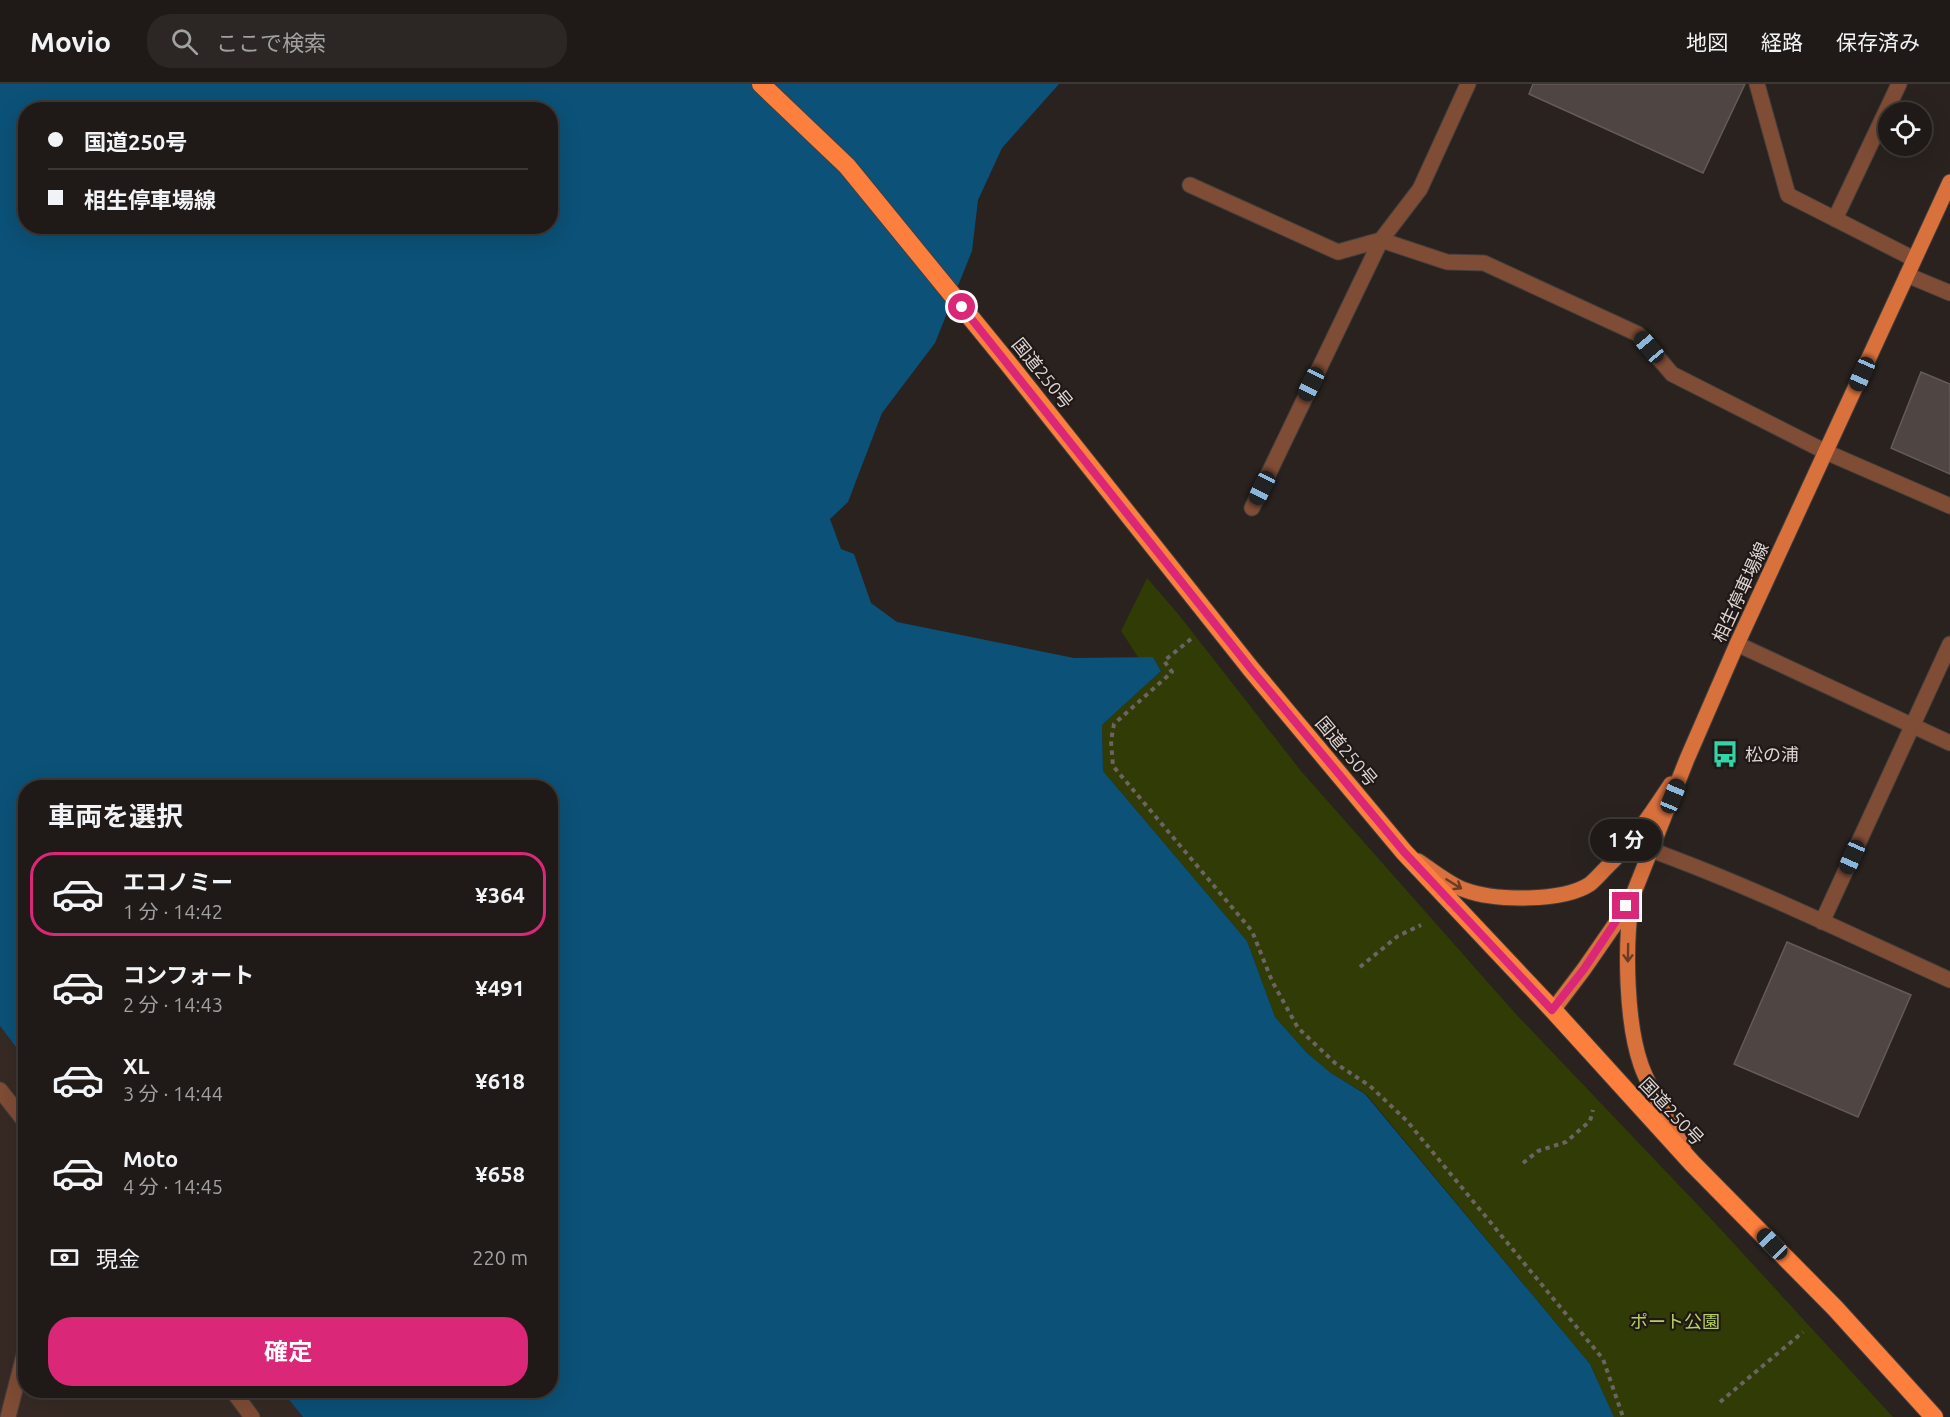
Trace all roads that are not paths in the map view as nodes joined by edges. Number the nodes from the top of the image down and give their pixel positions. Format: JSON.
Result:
{"nodes":[{"id":1,"x":761,"y":84,"type":"edge"},
{"id":2,"x":1468,"y":84,"type":"edge"},
{"id":3,"x":1757,"y":84,"type":"edge"},
{"id":4,"x":1899,"y":84,"type":"edge"},
{"id":5,"x":1950,"y":182,"type":"edge"},
{"id":6,"x":1190,"y":185,"type":"dead end"},
{"id":7,"x":1835,"y":219,"type":"junction"},
{"id":8,"x":1381,"y":240,"type":"junction"},
{"id":9,"x":1914,"y":259,"type":"junction"},
{"id":10,"x":1907,"y":275,"type":"junction"},
{"id":11,"x":1950,"y":293,"type":"edge"},
{"id":12,"x":1826,"y":452,"type":"junction"},
{"id":13,"x":1950,"y":506,"type":"edge"},
{"id":14,"x":1252,"y":508,"type":"dead end"},
{"id":15,"x":1737,"y":644,"type":"junction"},
{"id":16,"x":1950,"y":644,"type":"edge"},
{"id":17,"x":1912,"y":726,"type":"junction"},
{"id":18,"x":1950,"y":743,"type":"edge"},
{"id":19,"x":1688,"y":759,"type":"junction"},
{"id":20,"x":1651,"y":850,"type":"junction"},
{"id":21,"x":1404,"y":852,"type":"junction"},
{"id":22,"x":1633,"y":895,"type":"junction"},
{"id":23,"x":1822,"y":922,"type":"junction"},
{"id":24,"x":1950,"y":980,"type":"edge"},
{"id":25,"x":1552,"y":1010,"type":"junction"},
{"id":26,"x":0,"y":1090,"type":"edge"},
{"id":27,"x":18,"y":1114,"type":"edge"},
{"id":28,"x":1692,"y":1163,"type":"junction"},
{"id":29,"x":18,"y":1378,"type":"edge"},
{"id":30,"x":238,"y":1398,"type":"edge"},
{"id":31,"x":8,"y":1417,"type":"edge"},
{"id":32,"x":252,"y":1417,"type":"edge"},
{"id":33,"x":1934,"y":1417,"type":"edge"}],
"edges":[{"from":1,"to":21,"type":"highway","name":"国道250号"},
{"from":2,"to":8,"type":"street"},
{"from":3,"to":7,"type":"street"},
{"from":4,"to":7,"type":"street"},
{"from":5,"to":9,"type":"main road","name":"相生停車場線"},
{"from":6,"to":8,"type":"street"},
{"from":7,"to":9,"type":"street"},
{"from":8,"to":12,"type":"street"},
{"from":8,"to":14,"type":"street"},
{"from":9,"to":10,"type":"main road","name":"相生停車場線"},
{"from":10,"to":11,"type":"street"},
{"from":10,"to":12,"type":"main road","name":"相生停車場線"},
{"from":12,"to":13,"type":"street"},
{"from":12,"to":15,"type":"main road","name":"相生停車場線"},
{"from":15,"to":17,"type":"street"},
{"from":15,"to":19,"type":"main road","name":"相生停車場線"},
{"from":16,"to":17,"type":"street"},
{"from":17,"to":18,"type":"street"},
{"from":17,"to":23,"type":"street"},
{"from":19,"to":20,"type":"main road","name":"相生停車場線"},
{"from":21,"to":19,"type":"main road","one_way":true},
{"from":20,"to":22,"type":"main road","name":"相生停車場線"},
{"from":20,"to":23,"type":"street"},
{"from":21,"to":25,"type":"highway","name":"国道250号"},
{"from":22,"to":25,"type":"main road","name":"相生停車場線"},
{"from":22,"to":28,"type":"main road","one_way":true},
{"from":23,"to":24,"type":"street"},
{"from":25,"to":28,"type":"highway","name":"国道250号"},
{"from":26,"to":27,"type":"street"},
{"from":28,"to":33,"type":"highway","name":"国道250号"},
{"from":29,"to":31,"type":"street"},
{"from":30,"to":32,"type":"street"}]}
